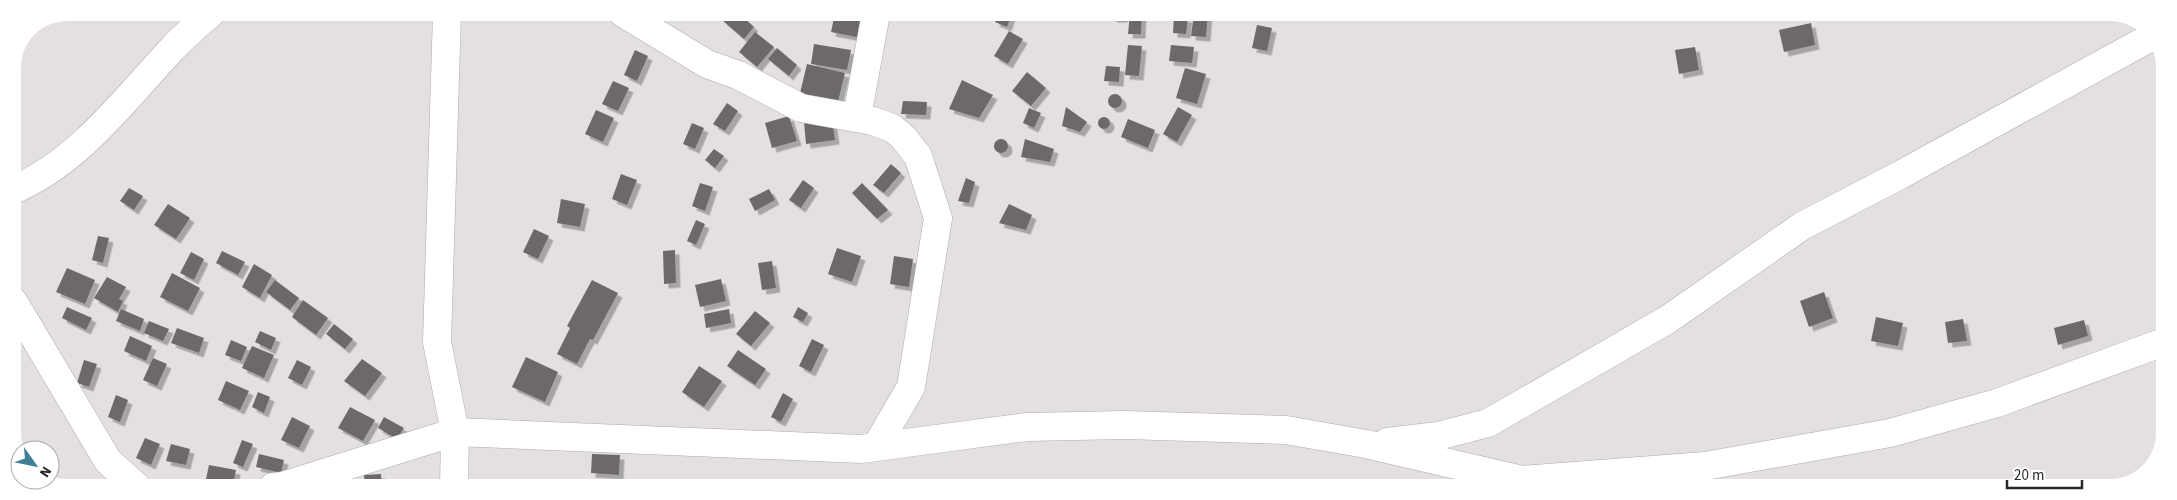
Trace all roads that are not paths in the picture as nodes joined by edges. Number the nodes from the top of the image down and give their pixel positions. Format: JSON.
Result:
{"nodes":[{"id":1,"x":202,"y":21,"type":"edge"},
{"id":2,"x":447,"y":21,"type":"edge"},
{"id":3,"x":636,"y":21,"type":"edge"},
{"id":4,"x":875,"y":21,"type":"edge"},
{"id":5,"x":2146,"y":40,"type":"edge"},
{"id":6,"x":857,"y":117,"type":"junction"},
{"id":7,"x":21,"y":186,"type":"edge"},
{"id":8,"x":21,"y":314,"type":"edge"},
{"id":9,"x":2156,"y":345,"type":"edge"},
{"id":10,"x":454,"y":432,"type":"junction"},
{"id":11,"x":1366,"y":444,"type":"junction"},
{"id":12,"x":876,"y":447,"type":"junction"},
{"id":13,"x":128,"y":479,"type":"edge"},
{"id":14,"x":305,"y":479,"type":"edge"},
{"id":15,"x":454,"y":479,"type":"edge"},
{"id":16,"x":1513,"y":479,"type":"edge"},
{"id":17,"x":1571,"y":479,"type":"edge"}],
"edges":[{"from":1,"to":7,"type":"street"},
{"from":2,"to":10,"type":"street"},
{"from":3,"to":6,"type":"street"},
{"from":4,"to":6,"type":"street"},
{"from":5,"to":11,"type":"street"},
{"from":6,"to":12,"type":"street"},
{"from":8,"to":13,"type":"street"},
{"from":9,"to":17,"type":"street"},
{"from":10,"to":12,"type":"street"},
{"from":10,"to":14,"type":"street"},
{"from":10,"to":15,"type":"street"},
{"from":11,"to":12,"type":"street"},
{"from":11,"to":16,"type":"street"}]}
